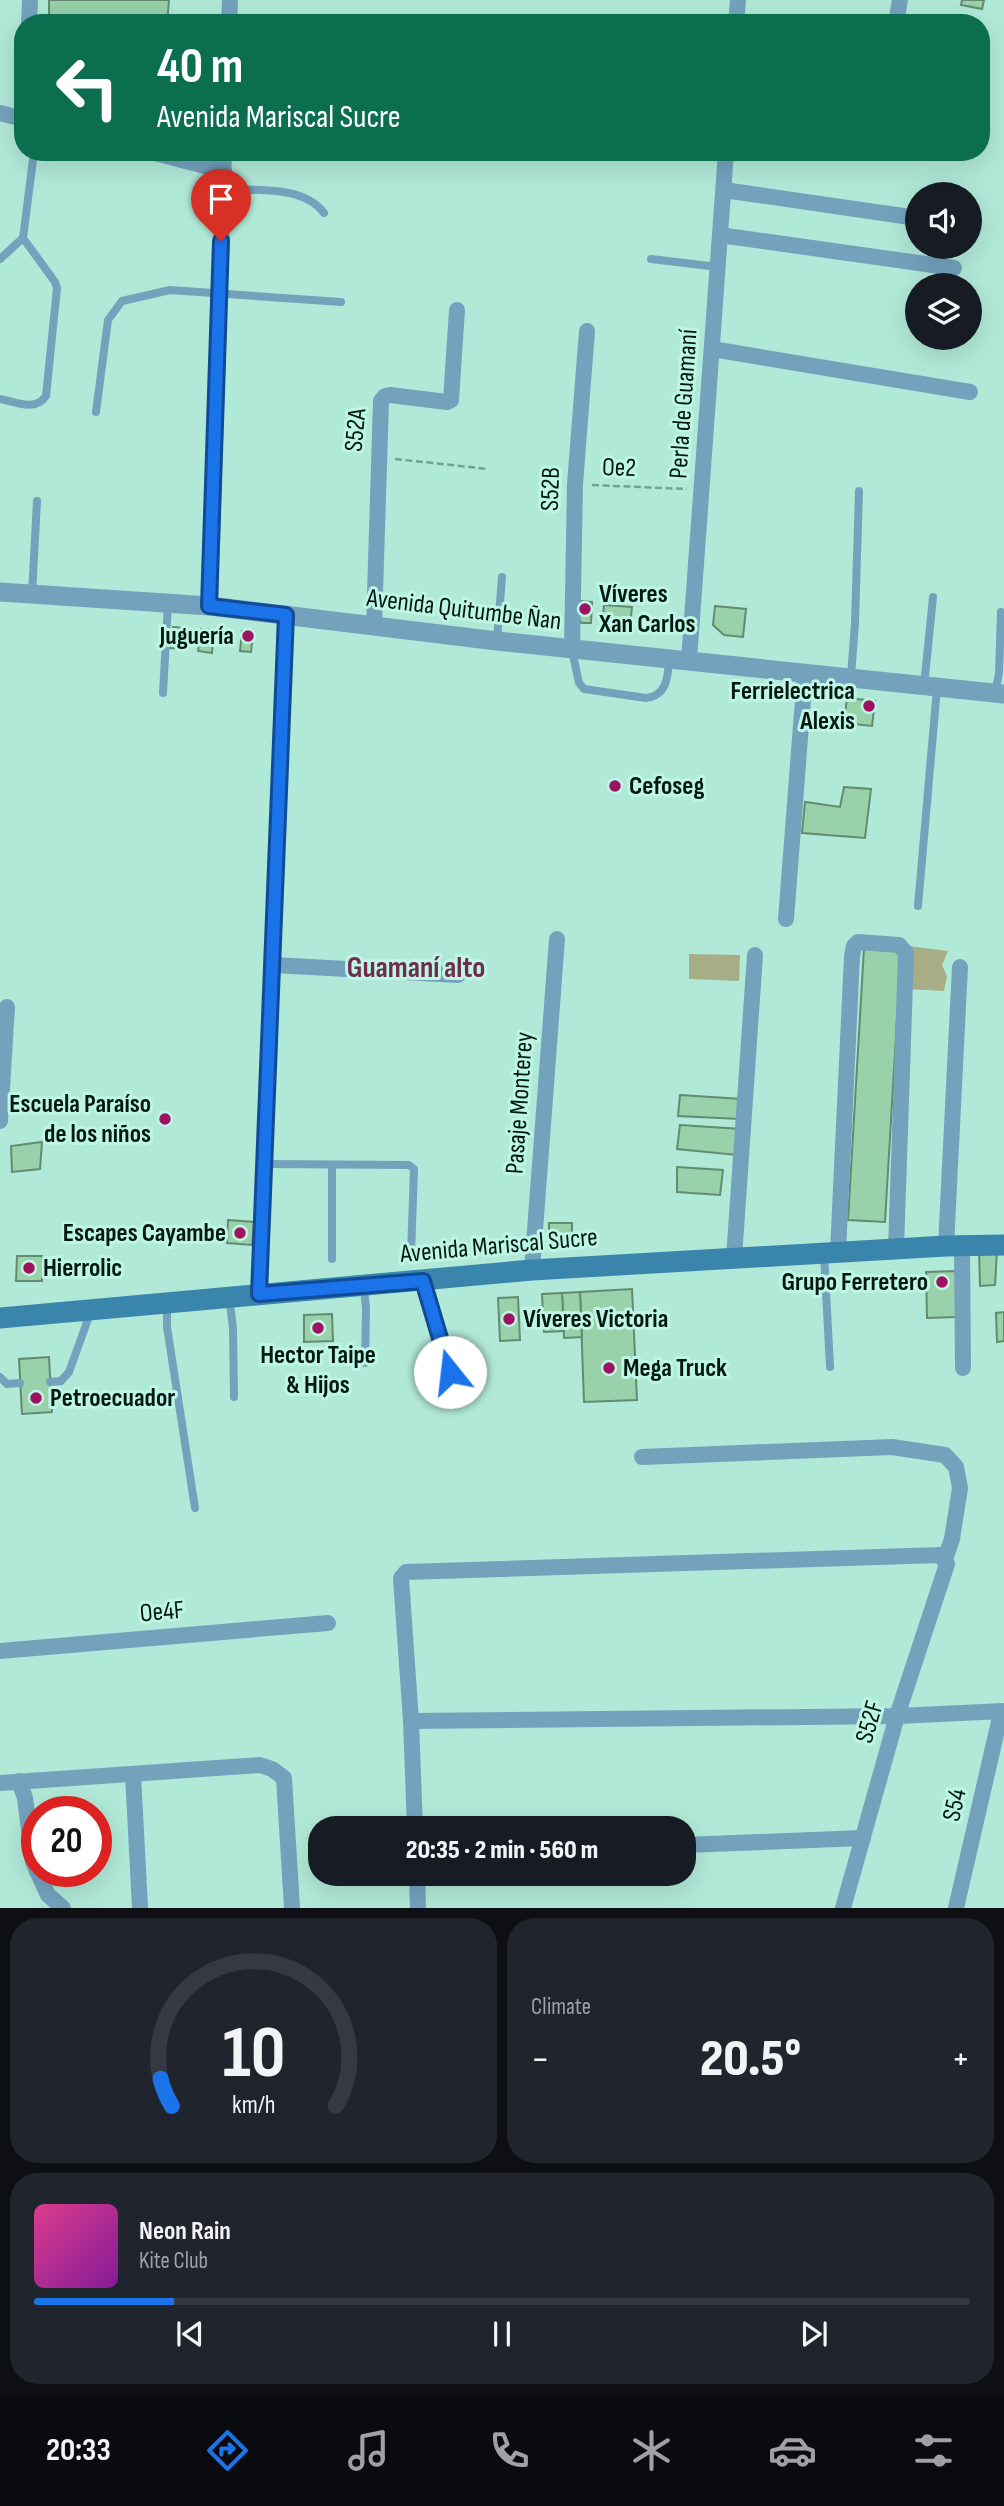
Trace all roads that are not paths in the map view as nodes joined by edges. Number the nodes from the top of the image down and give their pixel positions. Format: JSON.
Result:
{"nodes":[{"id":1,"x":33,"y":161,"type":"edge"},
{"id":2,"x":186,"y":161,"type":"edge"},
{"id":3,"x":224,"y":161,"type":"edge"},
{"id":4,"x":726,"y":161,"type":"edge"},
{"id":5,"x":224,"y":171,"type":"junction"},
{"id":6,"x":223,"y":189,"type":"junction"},
{"id":7,"x":724,"y":190,"type":"junction"},
{"id":8,"x":324,"y":212,"type":"dead end"},
{"id":9,"x":905,"y":216,"type":"edge"},
{"id":10,"x":720,"y":235,"type":"junction"},
{"id":11,"x":23,"y":239,"type":"junction"},
{"id":12,"x":0,"y":259,"type":"edge"},
{"id":13,"x":651,"y":259,"type":"dead end"},
{"id":14,"x":718,"y":267,"type":"junction"},
{"id":15,"x":954,"y":268,"type":"dead end"},
{"id":16,"x":220,"y":292,"type":"junction"},
{"id":17,"x":341,"y":302,"type":"dead end"},
{"id":18,"x":457,"y":310,"type":"dead end"},
{"id":19,"x":587,"y":331,"type":"dead end"},
{"id":20,"x":712,"y":349,"type":"junction"},
{"id":21,"x":970,"y":391,"type":"dead end"},
{"id":22,"x":0,"y":399,"type":"edge"},
{"id":23,"x":96,"y":412,"type":"dead end"},
{"id":24,"x":859,"y":491,"type":"dead end"},
{"id":25,"x":37,"y":501,"type":"dead end"},
{"id":26,"x":502,"y":578,"type":"dead end"},
{"id":27,"x":0,"y":592,"type":"edge"},
{"id":28,"x":32,"y":594,"type":"junction"},
{"id":29,"x":933,"y":597,"type":"dead end"},
{"id":30,"x":168,"y":604,"type":"junction"},
{"id":31,"x":209,"y":606,"type":"junction"},
{"id":32,"x":1001,"y":612,"type":"dead end"},
{"id":33,"x":286,"y":615,"type":"junction"},
{"id":34,"x":374,"y":626,"type":"junction"},
{"id":35,"x":497,"y":642,"type":"junction"},
{"id":36,"x":572,"y":650,"type":"junction"},
{"id":37,"x":670,"y":659,"type":"junction"},
{"id":38,"x":690,"y":660,"type":"junction"},
{"id":39,"x":805,"y":674,"type":"junction"},
{"id":40,"x":850,"y":679,"type":"junction"},
{"id":41,"x":931,"y":687,"type":"junction"},
{"id":42,"x":163,"y":693,"type":"dead end"},
{"id":43,"x":1000,"y":694,"type":"edge"},
{"id":44,"x":918,"y":906,"type":"dead end"},
{"id":45,"x":786,"y":919,"type":"dead end"},
{"id":46,"x":557,"y":939,"type":"dead end"},
{"id":47,"x":755,"y":955,"type":"dead end"},
{"id":48,"x":273,"y":965,"type":"junction"},
{"id":49,"x":960,"y":967,"type":"dead end"},
{"id":50,"x":458,"y":975,"type":"dead end"},
{"id":51,"x":7,"y":1007,"type":"dead end"},
{"id":52,"x":0,"y":1121,"type":"edge"},
{"id":53,"x":264,"y":1164,"type":"junction"},
{"id":54,"x":332,"y":1165,"type":"junction"},
{"id":55,"x":1004,"y":1245,"type":"edge"},
{"id":56,"x":954,"y":1246,"type":"junction"},
{"id":57,"x":896,"y":1249,"type":"junction"},
{"id":58,"x":831,"y":1253,"type":"junction"},
{"id":59,"x":411,"y":1254,"type":"dead end"},
{"id":60,"x":734,"y":1258,"type":"junction"},
{"id":61,"x":332,"y":1259,"type":"dead end"},
{"id":62,"x":533,"y":1270,"type":"junction"},
{"id":63,"x":423,"y":1281,"type":"junction"},
{"id":64,"x":363,"y":1285,"type":"junction"},
{"id":65,"x":259,"y":1294,"type":"junction"},
{"id":66,"x":229,"y":1297,"type":"junction"},
{"id":67,"x":167,"y":1304,"type":"junction"},
{"id":68,"x":91,"y":1310,"type":"junction"},
{"id":69,"x":0,"y":1318,"type":"edge"},
{"id":70,"x":365,"y":1363,"type":"dead end"},
{"id":71,"x":830,"y":1367,"type":"dead end"},
{"id":72,"x":962,"y":1368,"type":"dead end"},
{"id":73,"x":450,"y":1372,"type":"dead end"},
{"id":74,"x":0,"y":1377,"type":"edge"},
{"id":75,"x":50,"y":1382,"type":"dead end"},
{"id":76,"x":20,"y":1384,"type":"dead end"},
{"id":77,"x":234,"y":1397,"type":"dead end"},
{"id":78,"x":642,"y":1457,"type":"dead end"},
{"id":79,"x":194,"y":1508,"type":"dead end"},
{"id":80,"x":943,"y":1557,"type":"junction"},
{"id":81,"x":328,"y":1623,"type":"dead end"},
{"id":82,"x":0,"y":1651,"type":"edge"},
{"id":83,"x":1003,"y":1712,"type":"edge"},
{"id":84,"x":897,"y":1716,"type":"junction"},
{"id":85,"x":411,"y":1721,"type":"junction"},
{"id":86,"x":133,"y":1774,"type":"junction"},
{"id":87,"x":19,"y":1781,"type":"junction"},
{"id":88,"x":0,"y":1783,"type":"edge"},
{"id":89,"x":24,"y":1796,"type":"edge"},
{"id":90,"x":415,"y":1816,"type":"edge"},
{"id":91,"x":863,"y":1838,"type":"junction"},
{"id":92,"x":696,"y":1845,"type":"edge"},
{"id":93,"x":417,"y":1886,"type":"edge"},
{"id":94,"x":44,"y":1887,"type":"edge"},
{"id":95,"x":64,"y":1908,"type":"edge"},
{"id":96,"x":140,"y":1908,"type":"edge"},
{"id":97,"x":292,"y":1908,"type":"edge"},
{"id":98,"x":418,"y":1908,"type":"edge"},
{"id":99,"x":843,"y":1908,"type":"edge"},
{"id":100,"x":956,"y":1908,"type":"edge"}],
"edges":[{"from":1,"to":11,"type":"lane"},
{"from":2,"to":5,"type":"street"},
{"from":3,"to":5,"type":"street"},
{"from":4,"to":7,"type":"street","name":"Perla de Guamaní"},
{"from":5,"to":6,"type":"street"},
{"from":6,"to":8,"type":"lane"},
{"from":6,"to":16,"type":"street"},
{"from":7,"to":9,"type":"street"},
{"from":7,"to":10,"type":"street","name":"Perla de Guamaní"},
{"from":10,"to":14,"type":"street","name":"Perla de Guamaní"},
{"from":10,"to":15,"type":"street"},
{"from":11,"to":12,"type":"lane"},
{"from":11,"to":22,"type":"lane"},
{"from":13,"to":14,"type":"lane"},
{"from":14,"to":20,"type":"street","name":"Perla de Guamaní"},
{"from":16,"to":17,"type":"lane"},
{"from":16,"to":23,"type":"lane"},
{"from":16,"to":31,"type":"street"},
{"from":18,"to":34,"type":"street","name":"S52A"},
{"from":19,"to":36,"type":"street","name":"S52B"},
{"from":20,"to":21,"type":"street"},
{"from":20,"to":38,"type":"street","name":"Perla de Guamaní"},
{"from":24,"to":40,"type":"lane"},
{"from":25,"to":28,"type":"lane"},
{"from":26,"to":35,"type":"lane"},
{"from":27,"to":28,"type":"street","name":"Avenida Quitumbe Ñan"},
{"from":28,"to":30,"type":"street","name":"Avenida Quitumbe Ñan"},
{"from":29,"to":41,"type":"lane"},
{"from":30,"to":31,"type":"street","name":"Avenida Quitumbe Ñan"},
{"from":30,"to":42,"type":"lane"},
{"from":31,"to":33,"type":"street","name":"Avenida Quitumbe Ñan"},
{"from":32,"to":43,"type":"lane"},
{"from":33,"to":34,"type":"street","name":"Avenida Quitumbe Ñan"},
{"from":33,"to":48,"type":"street"},
{"from":34,"to":35,"type":"street","name":"Avenida Quitumbe Ñan"},
{"from":35,"to":36,"type":"street","name":"Avenida Quitumbe Ñan"},
{"from":36,"to":37,"type":"street","name":"Avenida Quitumbe Ñan"},
{"from":36,"to":37,"type":"lane"},
{"from":37,"to":38,"type":"street","name":"Avenida Quitumbe Ñan"},
{"from":38,"to":39,"type":"street","name":"Avenida Quitumbe Ñan"},
{"from":39,"to":40,"type":"street","name":"Avenida Quitumbe Ñan"},
{"from":39,"to":45,"type":"street"},
{"from":40,"to":41,"type":"street","name":"Avenida Quitumbe Ñan"},
{"from":41,"to":43,"type":"street","name":"Avenida Quitumbe Ñan"},
{"from":41,"to":44,"type":"lane"},
{"from":46,"to":62,"type":"street","name":"Pasaje Monterey"},
{"from":47,"to":60,"type":"street"},
{"from":48,"to":50,"type":"street"},
{"from":48,"to":53,"type":"street"},
{"from":49,"to":56,"type":"street"},
{"from":51,"to":52,"type":"street"},
{"from":53,"to":54,"type":"lane"},
{"from":53,"to":65,"type":"street"},
{"from":54,"to":59,"type":"lane"},
{"from":54,"to":61,"type":"lane"},
{"from":55,"to":56,"type":"main road","name":"Avenida Mariscal Sucre"},
{"from":56,"to":57,"type":"main road","name":"Avenida Mariscal Sucre"},
{"from":56,"to":72,"type":"street"},
{"from":57,"to":58,"type":"main road","name":"Avenida Mariscal Sucre"},
{"from":57,"to":58,"type":"street"},
{"from":58,"to":60,"type":"main road","name":"Avenida Mariscal Sucre"},
{"from":58,"to":71,"type":"lane"},
{"from":60,"to":62,"type":"main road","name":"Avenida Mariscal Sucre"},
{"from":62,"to":63,"type":"main road","name":"Avenida Mariscal Sucre"},
{"from":63,"to":64,"type":"main road","name":"Avenida Mariscal Sucre"},
{"from":63,"to":73,"type":"lane"},
{"from":64,"to":65,"type":"main road","name":"Avenida Mariscal Sucre"},
{"from":64,"to":70,"type":"lane"},
{"from":65,"to":66,"type":"main road","name":"Avenida Mariscal Sucre"},
{"from":66,"to":67,"type":"main road","name":"Avenida Mariscal Sucre"},
{"from":66,"to":77,"type":"lane"},
{"from":67,"to":68,"type":"main road","name":"Avenida Mariscal Sucre"},
{"from":67,"to":79,"type":"lane"},
{"from":68,"to":69,"type":"main road","name":"Avenida Mariscal Sucre"},
{"from":68,"to":75,"type":"lane"},
{"from":74,"to":76,"type":"lane"},
{"from":78,"to":80,"type":"street","name":"S52F"},
{"from":80,"to":84,"type":"street","name":"S52F"},
{"from":80,"to":85,"type":"street"},
{"from":81,"to":82,"type":"street","name":"Oe4F"},
{"from":83,"to":84,"type":"street"},
{"from":83,"to":100,"type":"street","name":"S54"},
{"from":84,"to":85,"type":"street"},
{"from":84,"to":91,"type":"street","name":"S52F"},
{"from":85,"to":90,"type":"street"},
{"from":86,"to":87,"type":"street"},
{"from":86,"to":96,"type":"street"},
{"from":86,"to":97,"type":"street"},
{"from":87,"to":88,"type":"street"},
{"from":87,"to":89,"type":"street"},
{"from":91,"to":92,"type":"street"},
{"from":91,"to":99,"type":"street","name":"S52F"},
{"from":93,"to":98,"type":"street"},
{"from":94,"to":95,"type":"street"}]}
